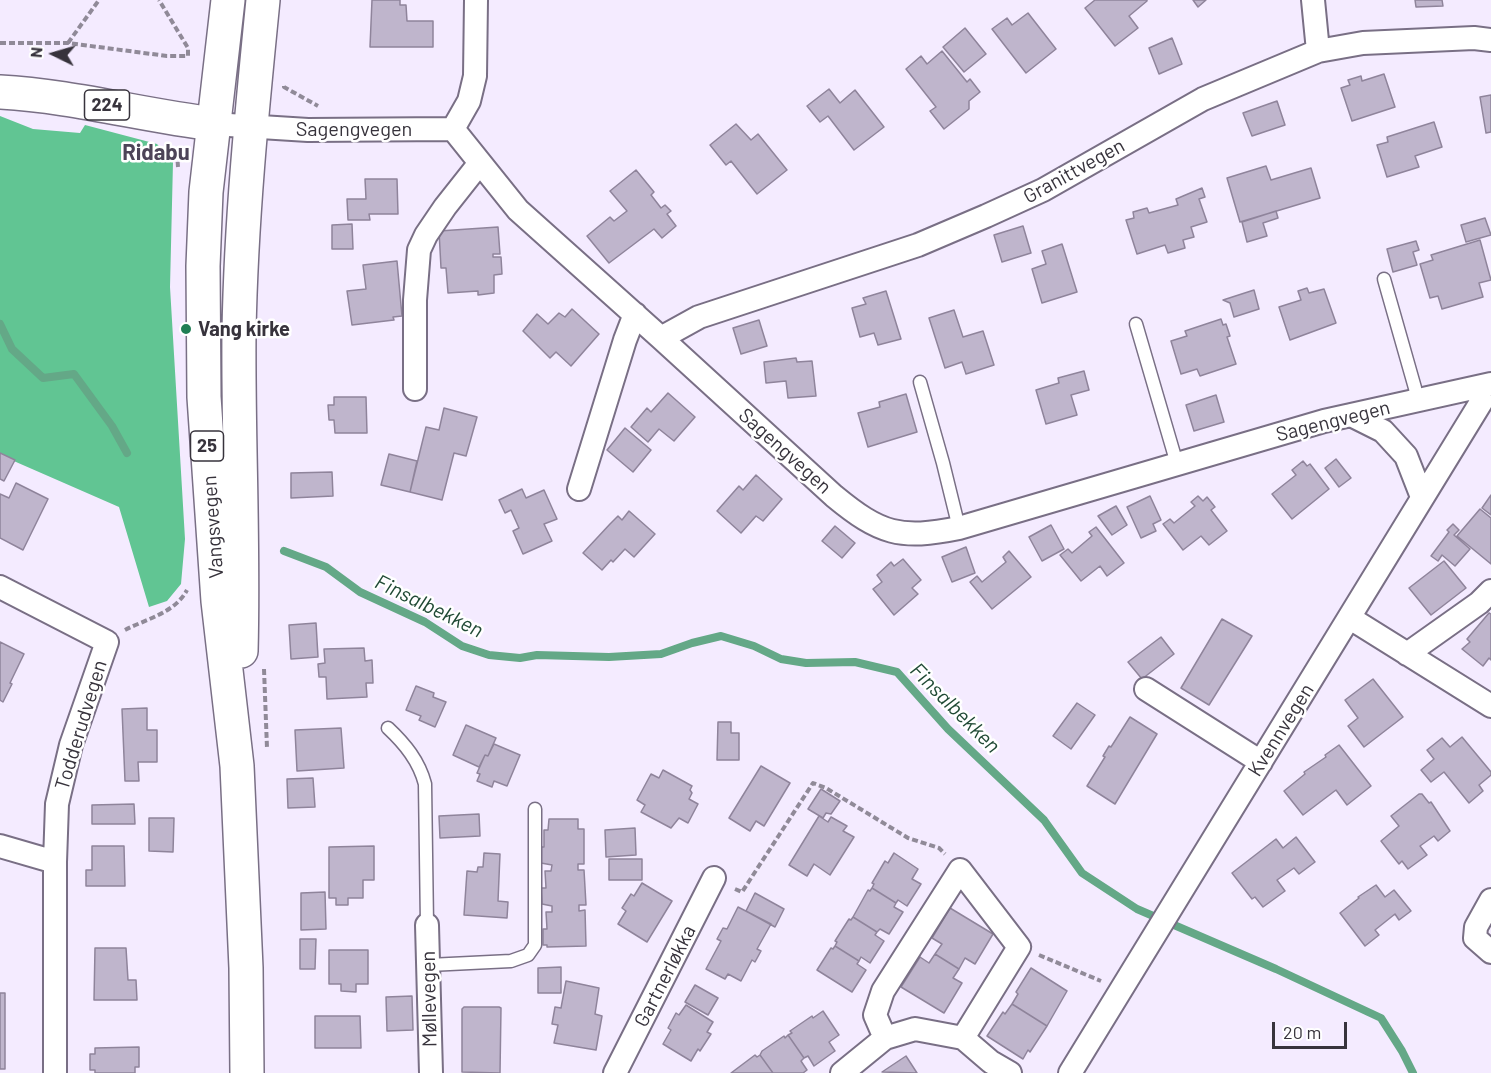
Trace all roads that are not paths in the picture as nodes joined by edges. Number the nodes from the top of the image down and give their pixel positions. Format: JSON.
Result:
{"nodes":[{"id":1,"x":228,"y":0,"type":"edge"},
{"id":2,"x":263,"y":0,"type":"edge"},
{"id":3,"x":476,"y":0,"type":"edge"},
{"id":4,"x":1312,"y":0,"type":"edge"},
{"id":5,"x":1491,"y":40,"type":"edge"},
{"id":6,"x":1318,"y":51,"type":"junction"},
{"id":7,"x":0,"y":92,"type":"edge"},
{"id":8,"x":213,"y":124,"type":"junction"},
{"id":9,"x":252,"y":127,"type":"junction"},
{"id":10,"x":453,"y":129,"type":"junction"},
{"id":11,"x":479,"y":164,"type":"junction"},
{"id":12,"x":1384,"y":279,"type":"dead end"},
{"id":13,"x":635,"y":314,"type":"junction"},
{"id":14,"x":1136,"y":324,"type":"dead end"},
{"id":15,"x":661,"y":338,"type":"junction"},
{"id":16,"x":920,"y":382,"type":"dead end"},
{"id":17,"x":1491,"y":385,"type":"edge"},
{"id":18,"x":415,"y":389,"type":"dead end"},
{"id":19,"x":1417,"y":400,"type":"junction"},
{"id":20,"x":1351,"y":415,"type":"junction"},
{"id":21,"x":1177,"y":464,"type":"junction"},
{"id":22,"x":579,"y":489,"type":"dead end"},
{"id":23,"x":1422,"y":497,"type":"junction"},
{"id":24,"x":958,"y":528,"type":"junction"},
{"id":25,"x":0,"y":588,"type":"edge"},
{"id":26,"x":1491,"y":591,"type":"edge"},
{"id":27,"x":1350,"y":618,"type":"junction"},
{"id":28,"x":1407,"y":654,"type":"junction"},
{"id":29,"x":1146,"y":689,"type":"dead end"},
{"id":30,"x":1491,"y":706,"type":"edge"},
{"id":31,"x":388,"y":728,"type":"dead end"},
{"id":32,"x":1261,"y":762,"type":"junction"},
{"id":33,"x":237,"y":766,"type":"junction"},
{"id":34,"x":535,"y":808,"type":"dead end"},
{"id":35,"x":0,"y":846,"type":"edge"},
{"id":36,"x":55,"y":862,"type":"junction"},
{"id":37,"x":714,"y":878,"type":"road end"},
{"id":38,"x":1491,"y":900,"type":"edge"},
{"id":39,"x":428,"y":925,"type":"joint"},
{"id":40,"x":1491,"y":952,"type":"edge"},
{"id":41,"x":429,"y":965,"type":"junction"},
{"id":42,"x":885,"y":1038,"type":"junction"},
{"id":43,"x":963,"y":1038,"type":"junction"},
{"id":44,"x":995,"y":1069,"type":"edge"},
{"id":45,"x":55,"y":1073,"type":"edge"},
{"id":46,"x":247,"y":1073,"type":"edge"},
{"id":47,"x":431,"y":1073,"type":"edge"},
{"id":48,"x":615,"y":1073,"type":"edge"},
{"id":49,"x":842,"y":1073,"type":"edge"},
{"id":50,"x":1070,"y":1073,"type":"edge"}],
"edges":[{"from":1,"to":8,"type":"main road","name":"Vangsvegen","number":"25"},
{"from":2,"to":9,"type":"main road","name":"Vangsvegen","number":"25"},
{"from":3,"to":10,"type":"street"},
{"from":4,"to":6,"type":"street"},
{"from":5,"to":6,"type":"street","name":"Granittvegen"},
{"from":6,"to":15,"type":"street","name":"Granittvegen"},
{"from":7,"to":8,"type":"main road","number":"224"},
{"from":8,"to":9,"type":"street","name":"Sagengvegen"},
{"from":8,"to":33,"type":"main road","name":"Vangsvegen","number":"25"},
{"from":9,"to":10,"type":"street","name":"Sagengvegen"},
{"from":9,"to":33,"type":"main road","name":"Vangsvegen","number":"25"},
{"from":10,"to":11,"type":"street","name":"Sagengvegen"},
{"from":11,"to":13,"type":"street","name":"Sagengvegen"},
{"from":11,"to":18,"type":"street"},
{"from":12,"to":19,"type":"lane"},
{"from":13,"to":15,"type":"street","name":"Sagengvegen"},
{"from":13,"to":22,"type":"street"},
{"from":14,"to":21,"type":"lane"},
{"from":15,"to":24,"type":"street","name":"Sagengvegen"},
{"from":16,"to":24,"type":"lane"},
{"from":17,"to":19,"type":"street","name":"Sagengvegen"},
{"from":17,"to":23,"type":"street","name":"Kvennvegen"},
{"from":19,"to":20,"type":"street","name":"Sagengvegen"},
{"from":20,"to":21,"type":"street","name":"Sagengvegen"},
{"from":20,"to":23,"type":"street"},
{"from":21,"to":24,"type":"street","name":"Sagengvegen"},
{"from":23,"to":27,"type":"street","name":"Kvennvegen"},
{"from":25,"to":36,"type":"street","name":"Todderudvegen"},
{"from":26,"to":28,"type":"street"},
{"from":27,"to":28,"type":"street"},
{"from":27,"to":32,"type":"street","name":"Kvennvegen"},
{"from":28,"to":30,"type":"street"},
{"from":29,"to":32,"type":"street"},
{"from":31,"to":39,"type":"lane"},
{"from":32,"to":50,"type":"street","name":"Kvennvegen"},
{"from":33,"to":46,"type":"main road","name":"Vangsvegen","number":"25"},
{"from":34,"to":41,"type":"lane"},
{"from":35,"to":36,"type":"street"},
{"from":36,"to":45,"type":"street","name":"Todderudvegen"},
{"from":37,"to":48,"type":"street","name":"Gartnerløkka"},
{"from":38,"to":40,"type":"street"},
{"from":39,"to":41,"type":"street","name":"Møllevegen"},
{"from":41,"to":47,"type":"street","name":"Møllevegen"},
{"from":42,"to":43,"type":"street"},
{"from":42,"to":43,"type":"street"},
{"from":42,"to":49,"type":"street"},
{"from":43,"to":44,"type":"street"}]}
